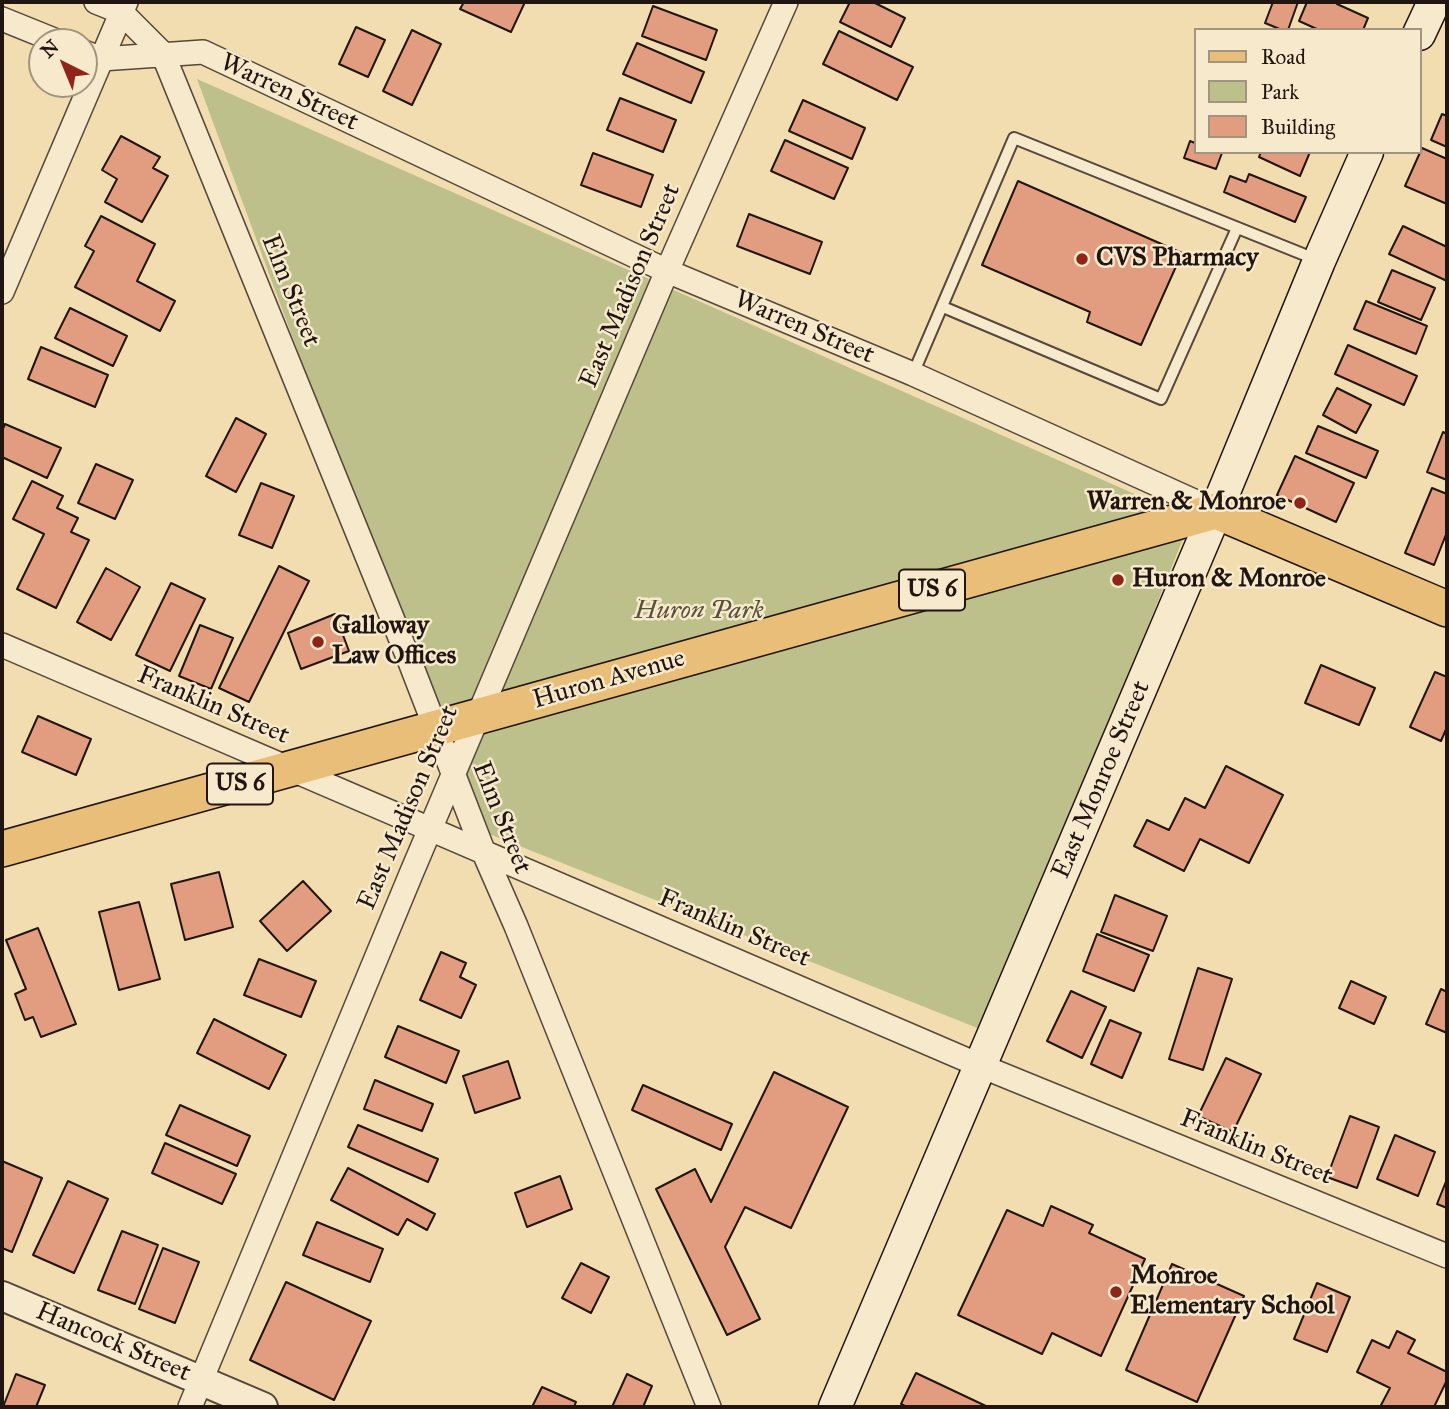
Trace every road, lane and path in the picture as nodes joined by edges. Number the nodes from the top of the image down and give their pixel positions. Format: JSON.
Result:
{"nodes":[{"id":1,"x":96,"y":2,"type":"edge"},
{"id":2,"x":786,"y":2,"type":"edge"},
{"id":3,"x":1434,"y":2,"type":"edge"},
{"id":4,"x":124,"y":7,"type":"edge"},
{"id":5,"x":2,"y":19,"type":"edge"},
{"id":6,"x":28,"y":29,"type":"edge"},
{"id":7,"x":1421,"y":30,"type":"edge"},
{"id":8,"x":98,"y":46,"type":"edge"},
{"id":9,"x":163,"y":54,"type":"junction"},
{"id":10,"x":98,"y":55,"type":"edge"},
{"id":11,"x":76,"y":98,"type":"edge"},
{"id":12,"x":1366,"y":154,"type":"edge"},
{"id":13,"x":1237,"y":228,"type":"junction"},
{"id":14,"x":1319,"y":261,"type":"junction"},
{"id":15,"x":667,"y":271,"type":"junction"},
{"id":16,"x":2,"y":292,"type":"edge"},
{"id":17,"x":943,"y":307,"type":"junction"},
{"id":18,"x":913,"y":374,"type":"junction"},
{"id":19,"x":1216,"y":511,"type":"junction"},
{"id":20,"x":1447,"y":609,"type":"edge"},
{"id":21,"x":2,"y":645,"type":"edge"},
{"id":22,"x":478,"y":716,"type":"junction"},
{"id":23,"x":435,"y":728,"type":"junction"},
{"id":24,"x":290,"y":770,"type":"junction"},
{"id":25,"x":453,"y":775,"type":"junction"},
{"id":26,"x":430,"y":830,"type":"junction"},
{"id":27,"x":2,"y":849,"type":"edge"},
{"id":28,"x":484,"y":853,"type":"junction"},
{"id":29,"x":981,"y":1066,"type":"junction"},
{"id":30,"x":1447,"y":1256,"type":"edge"},
{"id":31,"x":2,"y":1296,"type":"edge"},
{"id":32,"x":201,"y":1380,"type":"junction"},
{"id":33,"x":190,"y":1407,"type":"edge"},
{"id":34,"x":263,"y":1407,"type":"edge"},
{"id":35,"x":709,"y":1407,"type":"edge"},
{"id":36,"x":835,"y":1407,"type":"edge"}],
"edges":[{"from":1,"to":4,"type":"street"},
{"from":2,"to":15,"type":"street","name":"East Madison Street"},
{"from":3,"to":7,"type":"main road"},
{"from":4,"to":8,"type":"street"},
{"from":4,"to":9,"type":"street"},
{"from":5,"to":6,"type":"street"},
{"from":9,"to":10,"type":"street","name":"Warren Street"},
{"from":9,"to":15,"type":"street","name":"Warren Street"},
{"from":9,"to":23,"type":"street","name":"Elm Street"},
{"from":11,"to":16,"type":"street"},
{"from":12,"to":14,"type":"main road","name":"East Monroe Street"},
{"from":13,"to":14,"type":"lane"},
{"from":13,"to":17,"type":"lane"},
{"from":13,"to":17,"type":"lane"},
{"from":14,"to":19,"type":"main road","name":"East Monroe Street"},
{"from":15,"to":18,"type":"street","name":"Warren Street"},
{"from":15,"to":22,"type":"street","name":"East Madison Street"},
{"from":17,"to":18,"type":"lane"},
{"from":18,"to":19,"type":"street","name":"Warren Street"},
{"from":19,"to":20,"type":"main road","name":"Warren Street"},
{"from":19,"to":22,"type":"main road","name":"Huron Avenue","number":"US 6"},
{"from":19,"to":29,"type":"main road","name":"East Monroe Street"},
{"from":21,"to":24,"type":"street","name":"Franklin Street"},
{"from":22,"to":23,"type":"main road","name":"Huron Avenue","number":"US 6"},
{"from":22,"to":25,"type":"street","name":"East Madison Street"},
{"from":23,"to":24,"type":"main road","name":"Huron Avenue","number":"US 6"},
{"from":23,"to":25,"type":"street","name":"Elm Street"},
{"from":24,"to":26,"type":"street","name":"Franklin Street"},
{"from":24,"to":27,"type":"main road","name":"Huron Avenue","number":"US 6"},
{"from":25,"to":26,"type":"street","name":"East Madison Street"},
{"from":25,"to":28,"type":"street","name":"Elm Street"},
{"from":26,"to":28,"type":"street","name":"Franklin Street"},
{"from":26,"to":32,"type":"street","name":"East Madison Street"},
{"from":28,"to":29,"type":"street","name":"Franklin Street"},
{"from":28,"to":35,"type":"street","name":"Elm Street"},
{"from":29,"to":30,"type":"street","name":"Franklin Street"},
{"from":29,"to":36,"type":"main road","name":"East Monroe Street"},
{"from":31,"to":32,"type":"street","name":"Hancock Street"},
{"from":32,"to":33,"type":"street","name":"East Madison Street"},
{"from":32,"to":34,"type":"street","name":"Hancock Street"}]}
